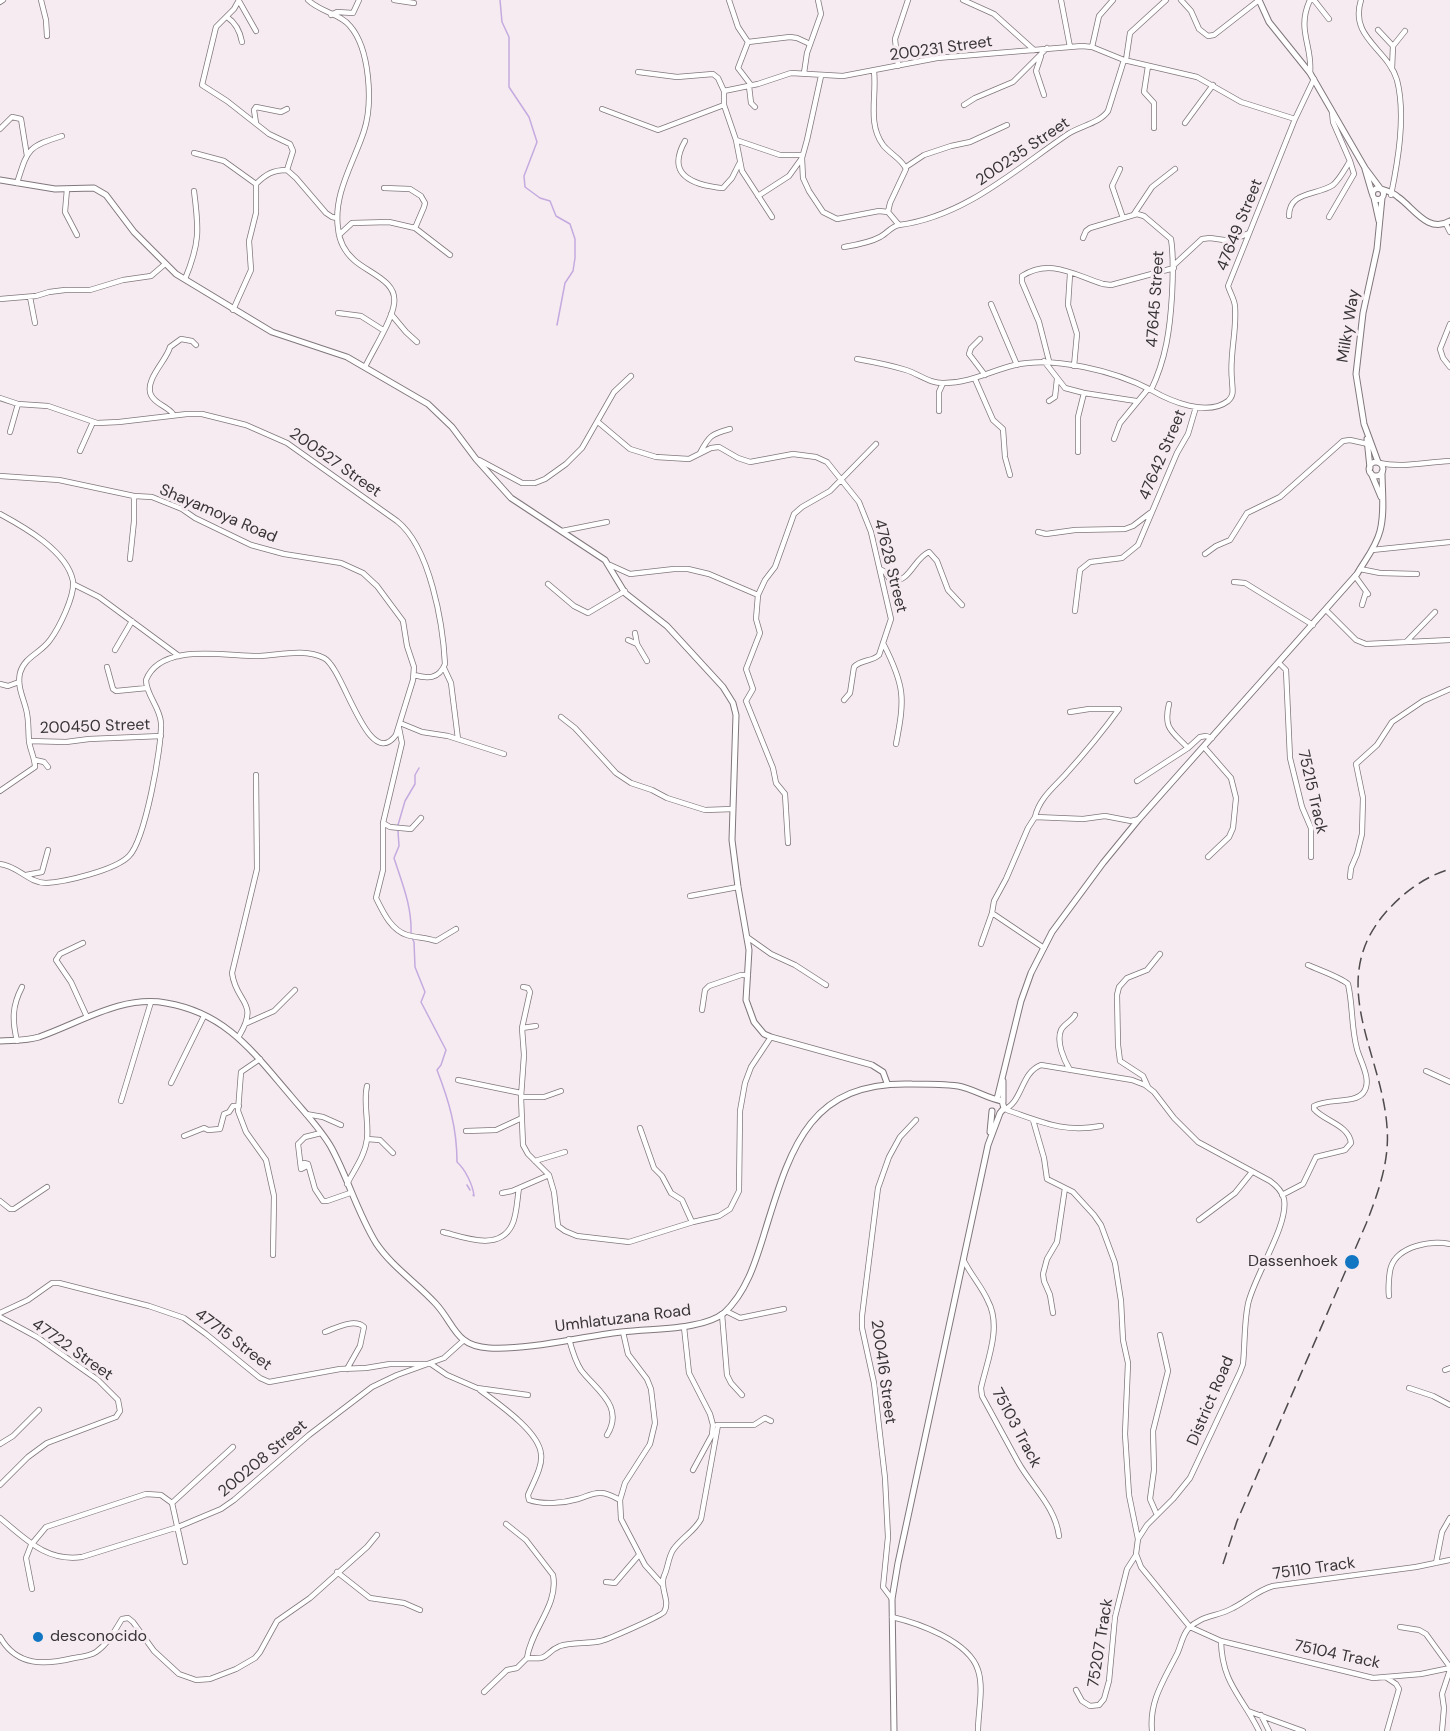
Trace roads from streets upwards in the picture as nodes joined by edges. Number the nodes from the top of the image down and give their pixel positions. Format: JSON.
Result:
{"nodes":[{"id":1,"x":41,"y":0,"type":"edge"},
{"id":2,"x":308,"y":0,"type":"edge"},
{"id":3,"x":359,"y":0,"type":"edge"},
{"id":4,"x":394,"y":0,"type":"edge"},
{"id":5,"x":729,"y":0,"type":"edge"},
{"id":6,"x":818,"y":0,"type":"edge"},
{"id":7,"x":909,"y":0,"type":"edge"},
{"id":8,"x":963,"y":0,"type":"edge"},
{"id":9,"x":1061,"y":0,"type":"edge"},
{"id":10,"x":1113,"y":0,"type":"edge"},
{"id":11,"x":1166,"y":0,"type":"edge"},
{"id":12,"x":1180,"y":0,"type":"edge"},
{"id":13,"x":1259,"y":0,"type":"edge"},
{"id":14,"x":1361,"y":0,"type":"edge"},
{"id":15,"x":239,"y":1,"type":"edge"},
{"id":16,"x":414,"y":3,"type":"dead end"},
{"id":17,"x":331,"y":15,"type":"junction"},
{"id":18,"x":227,"y":16,"type":"junction"},
{"id":19,"x":1329,"y":19,"type":"dead end"},
{"id":20,"x":1378,"y":30,"type":"dead end"},
{"id":21,"x":256,"y":31,"type":"dead end"},
{"id":22,"x":1405,"y":31,"type":"dead end"},
{"id":23,"x":48,"y":36,"type":"dead end"},
{"id":24,"x":242,"y":42,"type":"dead end"},
{"id":25,"x":748,"y":42,"type":"junction"},
{"id":26,"x":810,"y":44,"type":"junction"},
{"id":27,"x":1393,"y":46,"type":"junction"},
{"id":28,"x":1070,"y":47,"type":"junction"},
{"id":29,"x":1092,"y":47,"type":"junction"},
{"id":30,"x":1047,"y":48,"type":"junction"},
{"id":31,"x":1034,"y":50,"type":"junction"},
{"id":32,"x":1042,"y":53,"type":"junction"},
{"id":33,"x":1125,"y":60,"type":"junction"},
{"id":34,"x":898,"y":66,"type":"junction"},
{"id":35,"x":1148,"y":66,"type":"junction"},
{"id":36,"x":1392,"y":69,"type":"junction"},
{"id":37,"x":874,"y":71,"type":"junction"},
{"id":38,"x":638,"y":72,"type":"dead end"},
{"id":39,"x":804,"y":73,"type":"junction"},
{"id":40,"x":1310,"y":73,"type":"junction"},
{"id":41,"x":821,"y":76,"type":"junction"},
{"id":42,"x":1314,"y":80,"type":"junction"},
{"id":43,"x":750,"y":85,"type":"junction"},
{"id":44,"x":1213,"y":85,"type":"junction"},
{"id":45,"x":724,"y":91,"type":"junction"},
{"id":46,"x":1044,"y":95,"type":"dead end"},
{"id":47,"x":724,"y":105,"type":"junction"},
{"id":48,"x":964,"y":105,"type":"dead end"},
{"id":49,"x":755,"y":107,"type":"dead end"},
{"id":50,"x":287,"y":109,"type":"dead end"},
{"id":51,"x":602,"y":109,"type":"dead end"},
{"id":52,"x":1332,"y":109,"type":"junction"},
{"id":53,"x":1295,"y":120,"type":"junction"},
{"id":54,"x":256,"y":123,"type":"junction"},
{"id":55,"x":1185,"y":123,"type":"dead end"},
{"id":56,"x":1007,"y":124,"type":"dead end"},
{"id":57,"x":1154,"y":128,"type":"dead end"},
{"id":58,"x":0,"y":129,"type":"edge"},
{"id":59,"x":62,"y":136,"type":"dead end"},
{"id":60,"x":736,"y":140,"type":"junction"},
{"id":61,"x":685,"y":141,"type":"dead end"},
{"id":62,"x":194,"y":153,"type":"dead end"},
{"id":63,"x":27,"y":156,"type":"junction"},
{"id":64,"x":802,"y":156,"type":"junction"},
{"id":65,"x":1350,"y":161,"type":"junction"},
{"id":66,"x":739,"y":163,"type":"junction"},
{"id":67,"x":906,"y":167,"type":"junction"},
{"id":68,"x":1365,"y":168,"type":"junction"},
{"id":69,"x":1120,"y":169,"type":"dead end"},
{"id":70,"x":1175,"y":169,"type":"dead end"},
{"id":71,"x":287,"y":170,"type":"junction"},
{"id":72,"x":0,"y":180,"type":"edge"},
{"id":73,"x":17,"y":183,"type":"junction"},
{"id":74,"x":256,"y":184,"type":"junction"},
{"id":75,"x":384,"y":188,"type":"dead end"},
{"id":76,"x":67,"y":189,"type":"junction"},
{"id":77,"x":1380,"y":189,"type":"junction"},
{"id":78,"x":194,"y":191,"type":"dead end"},
{"id":79,"x":1393,"y":194,"type":"junction"},
{"id":80,"x":1373,"y":195,"type":"junction"},
{"id":81,"x":758,"y":196,"type":"junction"},
{"id":82,"x":1382,"y":197,"type":"junction"},
{"id":83,"x":888,"y":212,"type":"junction"},
{"id":84,"x":1134,"y":214,"type":"junction"},
{"id":85,"x":1289,"y":216,"type":"dead end"},
{"id":86,"x":772,"y":217,"type":"dead end"},
{"id":87,"x":1329,"y":217,"type":"dead end"},
{"id":88,"x":337,"y":218,"type":"junction"},
{"id":89,"x":1123,"y":218,"type":"junction"},
{"id":90,"x":1448,"y":223,"type":"edge"},
{"id":91,"x":898,"y":225,"type":"junction"},
{"id":92,"x":1379,"y":225,"type":"junction"},
{"id":93,"x":416,"y":228,"type":"junction"},
{"id":94,"x":1250,"y":232,"type":"junction"},
{"id":95,"x":1450,"y":232,"type":"edge"},
{"id":96,"x":77,"y":235,"type":"dead end"},
{"id":97,"x":339,"y":235,"type":"junction"},
{"id":98,"x":1083,"y":238,"type":"dead end"},
{"id":99,"x":844,"y":247,"type":"dead end"},
{"id":100,"x":450,"y":255,"type":"dead end"},
{"id":101,"x":165,"y":264,"type":"junction"},
{"id":102,"x":1174,"y":266,"type":"junction"},
{"id":103,"x":1070,"y":274,"type":"junction"},
{"id":104,"x":185,"y":279,"type":"junction"},
{"id":105,"x":30,"y":297,"type":"junction"},
{"id":106,"x":0,"y":299,"type":"edge"},
{"id":107,"x":991,"y":304,"type":"dead end"},
{"id":108,"x":233,"y":310,"type":"junction"},
{"id":109,"x":338,"y":313,"type":"dead end"},
{"id":110,"x":391,"y":314,"type":"junction"},
{"id":111,"x":35,"y":322,"type":"dead end"},
{"id":112,"x":1450,"y":324,"type":"edge"},
{"id":113,"x":383,"y":330,"type":"junction"},
{"id":114,"x":981,"y":339,"type":"dead end"},
{"id":115,"x":417,"y":342,"type":"dead end"},
{"id":116,"x":196,"y":345,"type":"dead end"},
{"id":117,"x":857,"y":359,"type":"dead end"},
{"id":118,"x":1047,"y":361,"type":"junction"},
{"id":119,"x":1017,"y":365,"type":"junction"},
{"id":120,"x":365,"y":366,"type":"junction"},
{"id":121,"x":1074,"y":366,"type":"junction"},
{"id":122,"x":1450,"y":367,"type":"edge"},
{"id":123,"x":985,"y":375,"type":"junction"},
{"id":124,"x":631,"y":376,"type":"dead end"},
{"id":125,"x":975,"y":379,"type":"junction"},
{"id":126,"x":1057,"y":379,"type":"junction"},
{"id":127,"x":940,"y":383,"type":"junction"},
{"id":128,"x":1149,"y":390,"type":"junction"},
{"id":129,"x":1084,"y":393,"type":"junction"},
{"id":130,"x":0,"y":398,"type":"edge"},
{"id":131,"x":1049,"y":401,"type":"dead end"},
{"id":132,"x":1136,"y":401,"type":"junction"},
{"id":133,"x":18,"y":404,"type":"junction"},
{"id":134,"x":1196,"y":407,"type":"junction"},
{"id":135,"x":939,"y":411,"type":"dead end"},
{"id":136,"x":173,"y":414,"type":"junction"},
{"id":137,"x":93,"y":422,"type":"junction"},
{"id":138,"x":598,"y":422,"type":"junction"},
{"id":139,"x":730,"y":429,"type":"dead end"},
{"id":140,"x":1366,"y":431,"type":"junction"},
{"id":141,"x":10,"y":432,"type":"dead end"},
{"id":142,"x":1114,"y":439,"type":"dead end"},
{"id":143,"x":876,"y":444,"type":"dead end"},
{"id":144,"x":1368,"y":444,"type":"junction"},
{"id":145,"x":81,"y":451,"type":"dead end"},
{"id":146,"x":1078,"y":452,"type":"dead end"},
{"id":147,"x":699,"y":456,"type":"junction"},
{"id":148,"x":476,"y":459,"type":"junction"},
{"id":149,"x":1450,"y":461,"type":"edge"},
{"id":150,"x":1379,"y":463,"type":"junction"},
{"id":151,"x":1398,"y":466,"type":"junction"},
{"id":152,"x":1370,"y":470,"type":"junction"},
{"id":153,"x":1382,"y":472,"type":"junction"},
{"id":154,"x":1010,"y":475,"type":"dead end"},
{"id":155,"x":0,"y":476,"type":"edge"},
{"id":156,"x":842,"y":480,"type":"junction"},
{"id":157,"x":134,"y":496,"type":"junction"},
{"id":158,"x":1382,"y":498,"type":"junction"},
{"id":159,"x":1152,"y":512,"type":"junction"},
{"id":160,"x":0,"y":514,"type":"edge"},
{"id":161,"x":607,"y":522,"type":"dead end"},
{"id":162,"x":562,"y":531,"type":"junction"},
{"id":163,"x":1038,"y":532,"type":"dead end"},
{"id":164,"x":1450,"y":542,"type":"edge"},
{"id":165,"x":1372,"y":550,"type":"junction"},
{"id":166,"x":1206,"y":554,"type":"dead end"},
{"id":167,"x":130,"y":559,"type":"dead end"},
{"id":168,"x":610,"y":565,"type":"junction"},
{"id":169,"x":1360,"y":568,"type":"junction"},
{"id":170,"x":880,"y":569,"type":"junction"},
{"id":171,"x":1417,"y":574,"type":"dead end"},
{"id":172,"x":1355,"y":576,"type":"junction"},
{"id":173,"x":1234,"y":582,"type":"dead end"},
{"id":174,"x":73,"y":584,"type":"junction"},
{"id":175,"x":548,"y":584,"type":"dead end"},
{"id":176,"x":625,"y":591,"type":"junction"},
{"id":177,"x":758,"y":595,"type":"junction"},
{"id":178,"x":962,"y":605,"type":"dead end"},
{"id":179,"x":1362,"y":605,"type":"dead end"},
{"id":180,"x":1326,"y":610,"type":"junction"},
{"id":181,"x":1075,"y":611,"type":"dead end"},
{"id":182,"x":1435,"y":612,"type":"dead end"},
{"id":183,"x":132,"y":621,"type":"junction"},
{"id":184,"x":1313,"y":625,"type":"junction"},
{"id":185,"x":635,"y":633,"type":"dead end"},
{"id":186,"x":628,"y":640,"type":"dead end"},
{"id":187,"x":1450,"y":640,"type":"edge"},
{"id":188,"x":1406,"y":642,"type":"junction"},
{"id":189,"x":883,"y":643,"type":"junction"},
{"id":190,"x":637,"y":644,"type":"junction"},
{"id":191,"x":115,"y":650,"type":"dead end"},
{"id":192,"x":180,"y":657,"type":"junction"},
{"id":193,"x":646,"y":661,"type":"dead end"},
{"id":194,"x":1279,"y":663,"type":"junction"},
{"id":195,"x":108,"y":667,"type":"dead end"},
{"id":196,"x":444,"y":668,"type":"junction"},
{"id":197,"x":414,"y":675,"type":"junction"},
{"id":198,"x":19,"y":682,"type":"junction"},
{"id":199,"x":0,"y":684,"type":"edge"},
{"id":200,"x":147,"y":688,"type":"junction"},
{"id":201,"x":1450,"y":689,"type":"edge"},
{"id":202,"x":844,"y":700,"type":"dead end"},
{"id":203,"x":747,"y":701,"type":"junction"},
{"id":204,"x":733,"y":703,"type":"junction"},
{"id":205,"x":1169,"y":704,"type":"dead end"},
{"id":206,"x":1070,"y":712,"type":"dead end"},
{"id":207,"x":561,"y":717,"type":"dead end"},
{"id":208,"x":399,"y":725,"type":"junction"},
{"id":209,"x":161,"y":736,"type":"junction"},
{"id":210,"x":1212,"y":738,"type":"junction"},
{"id":211,"x":458,"y":739,"type":"junction"},
{"id":212,"x":29,"y":741,"type":"junction"},
{"id":213,"x":896,"y":744,"type":"dead end"},
{"id":214,"x":1204,"y":747,"type":"junction"},
{"id":215,"x":1188,"y":748,"type":"junction"},
{"id":216,"x":504,"y":754,"type":"dead end"},
{"id":217,"x":35,"y":760,"type":"junction"},
{"id":218,"x":48,"y":767,"type":"dead end"},
{"id":219,"x":256,"y":775,"type":"dead end"},
{"id":220,"x":1137,"y":781,"type":"dead end"},
{"id":221,"x":0,"y":791,"type":"edge"},
{"id":222,"x":733,"y":809,"type":"junction"},
{"id":223,"x":1035,"y":817,"type":"junction"},
{"id":224,"x":421,"y":818,"type":"dead end"},
{"id":225,"x":1139,"y":819,"type":"junction"},
{"id":226,"x":383,"y":823,"type":"junction"},
{"id":227,"x":788,"y":843,"type":"dead end"},
{"id":228,"x":48,"y":849,"type":"dead end"},
{"id":229,"x":1208,"y":857,"type":"dead end"},
{"id":230,"x":1311,"y":857,"type":"dead end"},
{"id":231,"x":0,"y":864,"type":"edge"},
{"id":232,"x":26,"y":875,"type":"junction"},
{"id":233,"x":1350,"y":877,"type":"dead end"},
{"id":234,"x":738,"y":887,"type":"junction"},
{"id":235,"x":690,"y":896,"type":"dead end"},
{"id":236,"x":992,"y":914,"type":"junction"},
{"id":237,"x":456,"y":928,"type":"dead end"},
{"id":238,"x":747,"y":937,"type":"junction"},
{"id":239,"x":83,"y":943,"type":"dead end"},
{"id":240,"x":981,"y":944,"type":"dead end"},
{"id":241,"x":1044,"y":948,"type":"junction"},
{"id":242,"x":1160,"y":954,"type":"dead end"},
{"id":243,"x":1308,"y":965,"type":"dead end"},
{"id":244,"x":748,"y":975,"type":"junction"},
{"id":245,"x":826,"y":985,"type":"dead end"},
{"id":246,"x":22,"y":987,"type":"dead end"},
{"id":247,"x":523,"y":987,"type":"dead end"},
{"id":248,"x":295,"y":990,"type":"dead end"},
{"id":249,"x":151,"y":1002,"type":"junction"},
{"id":250,"x":702,"y":1010,"type":"dead end"},
{"id":251,"x":1075,"y":1015,"type":"dead end"},
{"id":252,"x":204,"y":1016,"type":"junction"},
{"id":253,"x":87,"y":1017,"type":"junction"},
{"id":254,"x":247,"y":1023,"type":"junction"},
{"id":255,"x":536,"y":1026,"type":"dead end"},
{"id":256,"x":522,"y":1028,"type":"junction"},
{"id":257,"x":239,"y":1036,"type":"junction"},
{"id":258,"x":771,"y":1037,"type":"junction"},
{"id":259,"x":0,"y":1041,"type":"edge"},
{"id":260,"x":17,"y":1041,"type":"junction"},
{"id":261,"x":260,"y":1059,"type":"junction"},
{"id":262,"x":1070,"y":1070,"type":"junction"},
{"id":263,"x":1426,"y":1071,"type":"dead end"},
{"id":264,"x":458,"y":1080,"type":"dead end"},
{"id":265,"x":1450,"y":1082,"type":"edge"},
{"id":266,"x":171,"y":1083,"type":"dead end"},
{"id":267,"x":887,"y":1083,"type":"junction"},
{"id":268,"x":367,"y":1086,"type":"dead end"},
{"id":269,"x":1148,"y":1087,"type":"junction"},
{"id":270,"x":561,"y":1091,"type":"dead end"},
{"id":271,"x":521,"y":1095,"type":"junction"},
{"id":272,"x":980,"y":1095,"type":"junction"},
{"id":273,"x":1015,"y":1099,"type":"junction"},
{"id":274,"x":121,"y":1101,"type":"dead end"},
{"id":275,"x":999,"y":1101,"type":"junction"},
{"id":276,"x":239,"y":1106,"type":"junction"},
{"id":277,"x":992,"y":1110,"type":"junction"},
{"id":278,"x":1003,"y":1111,"type":"junction"},
{"id":279,"x":306,"y":1114,"type":"junction"},
{"id":280,"x":522,"y":1118,"type":"junction"},
{"id":281,"x":916,"y":1120,"type":"dead end"},
{"id":282,"x":1033,"y":1120,"type":"junction"},
{"id":283,"x":341,"y":1125,"type":"dead end"},
{"id":284,"x":1101,"y":1125,"type":"dead end"},
{"id":285,"x":640,"y":1128,"type":"dead end"},
{"id":286,"x":466,"y":1131,"type":"dead end"},
{"id":287,"x":321,"y":1133,"type":"junction"},
{"id":288,"x":184,"y":1136,"type":"dead end"},
{"id":289,"x":990,"y":1137,"type":"junction"},
{"id":290,"x":367,"y":1139,"type":"junction"},
{"id":291,"x":565,"y":1152,"type":"dead end"},
{"id":292,"x":393,"y":1153,"type":"dead end"},
{"id":293,"x":535,"y":1161,"type":"junction"},
{"id":294,"x":1252,"y":1172,"type":"junction"},
{"id":295,"x":549,"y":1175,"type":"junction"},
{"id":296,"x":346,"y":1184,"type":"junction"},
{"id":297,"x":47,"y":1187,"type":"dead end"},
{"id":298,"x":519,"y":1188,"type":"junction"},
{"id":299,"x":1065,"y":1188,"type":"junction"},
{"id":300,"x":350,"y":1193,"type":"junction"},
{"id":301,"x":502,"y":1193,"type":"dead end"},
{"id":302,"x":1282,"y":1195,"type":"junction"},
{"id":303,"x":0,"y":1201,"type":"edge"},
{"id":304,"x":1199,"y":1221,"type":"dead end"},
{"id":305,"x":692,"y":1222,"type":"junction"},
{"id":306,"x":442,"y":1232,"type":"dead end"},
{"id":307,"x":1450,"y":1244,"type":"edge"},
{"id":308,"x":273,"y":1255,"type":"dead end"},
{"id":309,"x":964,"y":1261,"type":"junction"},
{"id":310,"x":1389,"y":1296,"type":"dead end"},
{"id":311,"x":784,"y":1310,"type":"dead end"},
{"id":312,"x":724,"y":1312,"type":"junction"},
{"id":313,"x":1053,"y":1313,"type":"dead end"},
{"id":314,"x":0,"y":1315,"type":"edge"},
{"id":315,"x":684,"y":1327,"type":"junction"},
{"id":316,"x":325,"y":1332,"type":"dead end"},
{"id":317,"x":623,"y":1332,"type":"junction"},
{"id":318,"x":1160,"y":1335,"type":"dead end"},
{"id":319,"x":569,"y":1339,"type":"junction"},
{"id":320,"x":464,"y":1340,"type":"junction"},
{"id":321,"x":390,"y":1364,"type":"junction"},
{"id":322,"x":431,"y":1364,"type":"junction"},
{"id":323,"x":347,"y":1369,"type":"junction"},
{"id":324,"x":397,"y":1375,"type":"junction"},
{"id":325,"x":477,"y":1388,"type":"junction"},
{"id":326,"x":1409,"y":1388,"type":"dead end"},
{"id":327,"x":528,"y":1395,"type":"dead end"},
{"id":328,"x":742,"y":1395,"type":"dead end"},
{"id":329,"x":1450,"y":1405,"type":"edge"},
{"id":330,"x":39,"y":1410,"type":"dead end"},
{"id":331,"x":771,"y":1421,"type":"dead end"},
{"id":332,"x":715,"y":1425,"type":"junction"},
{"id":333,"x":607,"y":1435,"type":"dead end"},
{"id":334,"x":0,"y":1444,"type":"edge"},
{"id":335,"x":233,"y":1447,"type":"dead end"},
{"id":336,"x":693,"y":1470,"type":"dead end"},
{"id":337,"x":0,"y":1485,"type":"edge"},
{"id":338,"x":620,"y":1500,"type":"junction"},
{"id":339,"x":172,"y":1503,"type":"junction"},
{"id":340,"x":1157,"y":1515,"type":"junction"},
{"id":341,"x":0,"y":1518,"type":"edge"},
{"id":342,"x":1450,"y":1518,"type":"edge"},
{"id":343,"x":506,"y":1524,"type":"dead end"},
{"id":344,"x":178,"y":1527,"type":"junction"},
{"id":345,"x":377,"y":1535,"type":"dead end"},
{"id":346,"x":1059,"y":1536,"type":"dead end"},
{"id":347,"x":1138,"y":1539,"type":"junction"},
{"id":348,"x":31,"y":1545,"type":"junction"},
{"id":349,"x":639,"y":1555,"type":"junction"},
{"id":350,"x":1136,"y":1555,"type":"junction"},
{"id":351,"x":1450,"y":1560,"type":"edge"},
{"id":352,"x":185,"y":1562,"type":"dead end"},
{"id":353,"x":1436,"y":1563,"type":"junction"},
{"id":354,"x":337,"y":1572,"type":"junction"},
{"id":355,"x":606,"y":1582,"type":"dead end"},
{"id":356,"x":662,"y":1584,"type":"junction"},
{"id":357,"x":32,"y":1589,"type":"dead end"},
{"id":358,"x":892,"y":1599,"type":"junction"},
{"id":359,"x":420,"y":1610,"type":"dead end"},
{"id":360,"x":892,"y":1617,"type":"junction"},
{"id":361,"x":1190,"y":1627,"type":"junction"},
{"id":362,"x":1400,"y":1627,"type":"dead end"},
{"id":363,"x":0,"y":1637,"type":"edge"},
{"id":364,"x":1221,"y":1641,"type":"junction"},
{"id":365,"x":527,"y":1658,"type":"junction"},
{"id":366,"x":1450,"y":1669,"type":"edge"},
{"id":367,"x":1385,"y":1678,"type":"junction"},
{"id":368,"x":1076,"y":1690,"type":"dead end"},
{"id":369,"x":484,"y":1692,"type":"dead end"},
{"id":370,"x":1248,"y":1711,"type":"junction"},
{"id":371,"x":1261,"y":1715,"type":"junction"},
{"id":372,"x":894,"y":1731,"type":"edge"},
{"id":373,"x":978,"y":1731,"type":"edge"},
{"id":374,"x":1152,"y":1731,"type":"edge"},
{"id":375,"x":1259,"y":1731,"type":"edge"},
{"id":376,"x":1269,"y":1731,"type":"edge"},
{"id":377,"x":1303,"y":1731,"type":"edge"},
{"id":378,"x":1387,"y":1731,"type":"edge"},
{"id":379,"x":1442,"y":1731,"type":"edge"}],
"edges":[{"from":1,"to":23,"type":"street"},
{"from":2,"to":17,"type":"street"},
{"from":3,"to":17,"type":"street"},
{"from":4,"to":16,"type":"street"},
{"from":5,"to":25,"type":"street"},
{"from":6,"to":26,"type":"street"},
{"from":7,"to":34,"type":"street"},
{"from":8,"to":31,"type":"street"},
{"from":9,"to":28,"type":"street"},
{"from":10,"to":29,"type":"street"},
{"from":11,"to":33,"type":"street","name":"200235 Street"},
{"from":12,"to":13,"type":"street"},
{"from":13,"to":40,"type":"street","name":"Milky Way"},
{"from":14,"to":36,"type":"street"},
{"from":15,"to":18,"type":"street"},
{"from":15,"to":21,"type":"street"},
{"from":17,"to":88,"type":"street"},
{"from":18,"to":24,"type":"street"},
{"from":18,"to":54,"type":"street"},
{"from":19,"to":40,"type":"street"},
{"from":20,"to":27,"type":"street"},
{"from":22,"to":27,"type":"street"},
{"from":25,"to":26,"type":"street"},
{"from":25,"to":43,"type":"street"},
{"from":26,"to":39,"type":"street"},
{"from":27,"to":36,"type":"street"},
{"from":28,"to":29,"type":"street","name":"200231 Street"},
{"from":28,"to":30,"type":"street","name":"200231 Street"},
{"from":29,"to":33,"type":"street","name":"200231 Street"},
{"from":30,"to":31,"type":"street","name":"200231 Street"},
{"from":30,"to":32,"type":"street"},
{"from":31,"to":34,"type":"street","name":"200231 Street"},
{"from":32,"to":46,"type":"street"},
{"from":32,"to":48,"type":"street"},
{"from":33,"to":35,"type":"street","name":"200231 Street"},
{"from":33,"to":91,"type":"street","name":"200235 Street"},
{"from":34,"to":37,"type":"street","name":"200231 Street"},
{"from":35,"to":44,"type":"street","name":"200231 Street"},
{"from":35,"to":57,"type":"street"},
{"from":36,"to":79,"type":"street"},
{"from":37,"to":41,"type":"street","name":"200231 Street"},
{"from":37,"to":67,"type":"street"},
{"from":38,"to":45,"type":"street"},
{"from":39,"to":41,"type":"street","name":"200231 Street"},
{"from":39,"to":43,"type":"street","name":"200231 Street"},
{"from":40,"to":42,"type":"street","name":"Milky Way"},
{"from":41,"to":64,"type":"street"},
{"from":42,"to":52,"type":"street","name":"Milky Way"},
{"from":42,"to":53,"type":"street","name":"47649 Street"},
{"from":43,"to":45,"type":"street","name":"200231 Street"},
{"from":43,"to":49,"type":"street"},
{"from":44,"to":53,"type":"street","name":"200231 Street"},
{"from":44,"to":55,"type":"street"},
{"from":45,"to":47,"type":"street"},
{"from":47,"to":51,"type":"street"},
{"from":47,"to":60,"type":"street"},
{"from":50,"to":54,"type":"street"},
{"from":52,"to":65,"type":"street"},
{"from":52,"to":68,"type":"street","name":"Milky Way"},
{"from":53,"to":94,"type":"street","name":"47649 Street"},
{"from":54,"to":71,"type":"street"},
{"from":56,"to":67,"type":"street"},
{"from":58,"to":63,"type":"street"},
{"from":59,"to":63,"type":"street"},
{"from":60,"to":64,"type":"street"},
{"from":60,"to":66,"type":"street"},
{"from":61,"to":66,"type":"street"},
{"from":62,"to":74,"type":"street"},
{"from":63,"to":73,"type":"street"},
{"from":64,"to":81,"type":"street"},
{"from":64,"to":83,"type":"street"},
{"from":65,"to":85,"type":"street"},
{"from":65,"to":87,"type":"street"},
{"from":66,"to":81,"type":"street"},
{"from":67,"to":83,"type":"street"},
{"from":68,"to":77,"type":"street","name":"Milky Way"},
{"from":68,"to":80,"type":"street","name":"Milky Way"},
{"from":69,"to":89,"type":"street"},
{"from":70,"to":84,"type":"street"},
{"from":71,"to":74,"type":"street"},
{"from":71,"to":88,"type":"street"},
{"from":72,"to":73,"type":"street"},
{"from":73,"to":76,"type":"street"},
{"from":74,"to":108,"type":"street"},
{"from":75,"to":93,"type":"street"},
{"from":76,"to":96,"type":"street"},
{"from":76,"to":101,"type":"street"},
{"from":77,"to":79,"type":"street"},
{"from":77,"to":80,"type":"street"},
{"from":77,"to":82,"type":"street"},
{"from":78,"to":104,"type":"street"},
{"from":79,"to":82,"type":"street"},
{"from":79,"to":90,"type":"street"},
{"from":80,"to":82,"type":"street"},
{"from":80,"to":92,"type":"street","name":"Milky Way"},
{"from":81,"to":86,"type":"street"},
{"from":82,"to":92,"type":"street","name":"Milky Way"},
{"from":83,"to":91,"type":"street"},
{"from":84,"to":89,"type":"street"},
{"from":84,"to":102,"type":"street","name":"47645 Street"},
{"from":88,"to":97,"type":"street"},
{"from":89,"to":98,"type":"street"},
{"from":90,"to":95,"type":"street"},
{"from":91,"to":99,"type":"street","name":"200235 Street"},
{"from":92,"to":140,"type":"street","name":"Milky Way"},
{"from":93,"to":97,"type":"street"},
{"from":93,"to":100,"type":"street"},
{"from":94,"to":102,"type":"street"},
{"from":94,"to":134,"type":"street","name":"47649 Street"},
{"from":97,"to":110,"type":"street"},
{"from":101,"to":104,"type":"street"},
{"from":101,"to":105,"type":"street"},
{"from":102,"to":103,"type":"street"},
{"from":102,"to":128,"type":"street","name":"47645 Street"},
{"from":103,"to":118,"type":"street"},
{"from":103,"to":121,"type":"street"},
{"from":104,"to":108,"type":"street"},
{"from":105,"to":106,"type":"street"},
{"from":105,"to":111,"type":"street"},
{"from":107,"to":119,"type":"street"},
{"from":108,"to":120,"type":"street"},
{"from":109,"to":113,"type":"street"},
{"from":110,"to":113,"type":"street"},
{"from":110,"to":115,"type":"street"},
{"from":112,"to":122,"type":"street"},
{"from":113,"to":120,"type":"street"},
{"from":114,"to":123,"type":"street"},
{"from":116,"to":136,"type":"street"},
{"from":117,"to":127,"type":"street"},
{"from":118,"to":119,"type":"street","name":"47649 Street"},
{"from":118,"to":121,"type":"street","name":"47649 Street"},
{"from":118,"to":126,"type":"street"},
{"from":119,"to":123,"type":"street","name":"47649 Street"},
{"from":120,"to":148,"type":"street"},
{"from":121,"to":128,"type":"street","name":"47649 Street"},
{"from":123,"to":125,"type":"street","name":"47649 Street"},
{"from":124,"to":138,"type":"street"},
{"from":125,"to":127,"type":"street","name":"47649 Street"},
{"from":125,"to":154,"type":"street"},
{"from":126,"to":129,"type":"street"},
{"from":126,"to":131,"type":"street"},
{"from":127,"to":135,"type":"street"},
{"from":128,"to":132,"type":"street"},
{"from":128,"to":134,"type":"street","name":"47649 Street"},
{"from":129,"to":132,"type":"street"},
{"from":129,"to":146,"type":"street"},
{"from":130,"to":133,"type":"street","name":"200527 Street"},
{"from":132,"to":142,"type":"street"},
{"from":133,"to":137,"type":"street","name":"200527 Street"},
{"from":133,"to":141,"type":"street"},
{"from":134,"to":159,"type":"street","name":"47642 Street"},
{"from":136,"to":137,"type":"street","name":"200527 Street"},
{"from":136,"to":196,"type":"street","name":"200527 Street"},
{"from":137,"to":145,"type":"street"},
{"from":138,"to":147,"type":"street","name":"47628 Street"},
{"from":138,"to":148,"type":"street"},
{"from":139,"to":147,"type":"street"},
{"from":140,"to":144,"type":"street","name":"Milky Way"},
{"from":140,"to":150,"type":"street","name":"Milky Way"},
{"from":143,"to":156,"type":"street"},
{"from":144,"to":152,"type":"street","name":"Milky Way"},
{"from":144,"to":166,"type":"street"},
{"from":147,"to":156,"type":"street","name":"47628 Street"},
{"from":148,"to":162,"type":"street"},
{"from":149,"to":151,"type":"street"},
{"from":150,"to":151,"type":"street"},
{"from":150,"to":152,"type":"street"},
{"from":150,"to":153,"type":"street"},
{"from":151,"to":153,"type":"street"},
{"from":152,"to":153,"type":"street"},
{"from":152,"to":158,"type":"street","name":"Milky Way"},
{"from":153,"to":158,"type":"street","name":"Milky Way"},
{"from":155,"to":157,"type":"street","name":"Shayamoya Road"},
{"from":156,"to":170,"type":"street","name":"47628 Street"},
{"from":156,"to":177,"type":"street"},
{"from":157,"to":167,"type":"street"},
{"from":157,"to":197,"type":"street","name":"Shayamoya Road"},
{"from":158,"to":165,"type":"street","name":"Milky Way"},
{"from":159,"to":163,"type":"street"},
{"from":159,"to":181,"type":"street","name":"47642 Street"},
{"from":160,"to":174,"type":"street"},
{"from":161,"to":162,"type":"street"},
{"from":162,"to":168,"type":"street"},
{"from":164,"to":165,"type":"street"},
{"from":165,"to":169,"type":"street","name":"Milky Way"},
{"from":168,"to":176,"type":"street"},
{"from":168,"to":177,"type":"street"},
{"from":169,"to":171,"type":"street"},
{"from":169,"to":172,"type":"street","name":"Milky Way"},
{"from":170,"to":178,"type":"street"},
{"from":170,"to":189,"type":"street","name":"47628 Street"},
{"from":172,"to":179,"type":"street"},
{"from":172,"to":180,"type":"street","name":"Milky Way"},
{"from":173,"to":184,"type":"street"},
{"from":174,"to":183,"type":"street"},
{"from":174,"to":198,"type":"street"},
{"from":175,"to":176,"type":"street"},
{"from":176,"to":204,"type":"street"},
{"from":177,"to":203,"type":"street"},
{"from":180,"to":184,"type":"street","name":"Milky Way"},
{"from":180,"to":188,"type":"street"},
{"from":182,"to":188,"type":"street"},
{"from":183,"to":191,"type":"street"},
{"from":183,"to":192,"type":"street"},
{"from":184,"to":194,"type":"street","name":"Milky Way"},
{"from":185,"to":190,"type":"street"},
{"from":186,"to":190,"type":"street"},
{"from":187,"to":188,"type":"street"},
{"from":189,"to":202,"type":"street"},
{"from":189,"to":213,"type":"street"},
{"from":190,"to":193,"type":"street"},
{"from":192,"to":200,"type":"street"},
{"from":192,"to":208,"type":"street"},
{"from":194,"to":210,"type":"street","name":"Milky Way"},
{"from":194,"to":230,"type":"street","name":"75215 Track"},
{"from":195,"to":200,"type":"street"},
{"from":196,"to":197,"type":"street"},
{"from":196,"to":211,"type":"street","name":"200527 Street"},
{"from":197,"to":208,"type":"street","name":"Shayamoya Road"},
{"from":198,"to":199,"type":"street"},
{"from":198,"to":212,"type":"street"},
{"from":200,"to":209,"type":"street"},
{"from":201,"to":233,"type":"street"},
{"from":203,"to":204,"type":"street"},
{"from":203,"to":227,"type":"street"},
{"from":204,"to":222,"type":"street"},
{"from":205,"to":215,"type":"street"},
{"from":206,"to":223,"type":"street"},
{"from":207,"to":222,"type":"street"},
{"from":208,"to":211,"type":"street"},
{"from":208,"to":226,"type":"street","name":"Shayamoya Road"},
{"from":209,"to":212,"type":"street","name":"200450 Street"},
{"from":209,"to":232,"type":"street"},
{"from":210,"to":214,"type":"street","name":"Milky Way"},
{"from":210,"to":215,"type":"street"},
{"from":211,"to":216,"type":"street"},
{"from":212,"to":217,"type":"street"},
{"from":214,"to":225,"type":"street","name":"Milky Way"},
{"from":214,"to":229,"type":"street"},
{"from":215,"to":220,"type":"street"},
{"from":217,"to":218,"type":"street"},
{"from":217,"to":221,"type":"street"},
{"from":219,"to":254,"type":"street"},
{"from":222,"to":234,"type":"street"},
{"from":223,"to":225,"type":"street"},
{"from":223,"to":236,"type":"street"},
{"from":224,"to":226,"type":"street"},
{"from":225,"to":241,"type":"street","name":"Milky Way"},
{"from":226,"to":237,"type":"street","name":"Shayamoya Road"},
{"from":228,"to":232,"type":"street"},
{"from":231,"to":232,"type":"street"},
{"from":234,"to":235,"type":"street"},
{"from":234,"to":238,"type":"street"},
{"from":236,"to":240,"type":"street"},
{"from":236,"to":241,"type":"street"},
{"from":238,"to":244,"type":"street"},
{"from":238,"to":245,"type":"street"},
{"from":239,"to":253,"type":"street"},
{"from":241,"to":275,"type":"street","name":"Milky Way"},
{"from":242,"to":269,"type":"street"},
{"from":243,"to":302,"type":"street"},
{"from":244,"to":250,"type":"street"},
{"from":244,"to":258,"type":"street"},
{"from":246,"to":260,"type":"street"},
{"from":247,"to":256,"type":"street"},
{"from":248,"to":254,"type":"street"},
{"from":249,"to":252,"type":"street"},
{"from":249,"to":253,"type":"street"},
{"from":249,"to":274,"type":"street"},
{"from":251,"to":262,"type":"street"},
{"from":252,"to":257,"type":"street"},
{"from":252,"to":266,"type":"street"},
{"from":253,"to":260,"type":"street"},
{"from":254,"to":257,"type":"street"},
{"from":255,"to":256,"type":"street"},
{"from":256,"to":271,"type":"street"},
{"from":257,"to":261,"type":"street"},
{"from":258,"to":267,"type":"street"},
{"from":258,"to":305,"type":"street"},
{"from":259,"to":260,"type":"street"},
{"from":261,"to":276,"type":"street"},
{"from":261,"to":279,"type":"street"},
{"from":262,"to":269,"type":"street"},
{"from":262,"to":273,"type":"street"},
{"from":263,"to":265,"type":"street"},
{"from":264,"to":271,"type":"street"},
{"from":267,"to":272,"type":"street"},
{"from":267,"to":312,"type":"street"},
{"from":268,"to":290,"type":"street"},
{"from":269,"to":294,"type":"street"},
{"from":270,"to":271,"type":"street"},
{"from":271,"to":280,"type":"street"},
{"from":272,"to":275,"type":"street"},
{"from":272,"to":277,"type":"street"},
{"from":273,"to":275,"type":"street"},
{"from":273,"to":278,"type":"street"},
{"from":275,"to":277,"type":"street"},
{"from":275,"to":278,"type":"street"},
{"from":276,"to":288,"type":"street"},
{"from":276,"to":308,"type":"street"},
{"from":277,"to":278,"type":"street"},
{"from":277,"to":289,"type":"street"},
{"from":278,"to":282,"type":"street"},
{"from":278,"to":289,"type":"street"},
{"from":279,"to":283,"type":"street"},
{"from":279,"to":287,"type":"street"},
{"from":280,"to":286,"type":"street"},
{"from":280,"to":293,"type":"street"},
{"from":281,"to":358,"type":"street","name":"200416 Street"},
{"from":282,"to":284,"type":"street"},
{"from":282,"to":299,"type":"street"},
{"from":285,"to":305,"type":"street"},
{"from":287,"to":296,"type":"street"},
{"from":287,"to":300,"type":"street"},
{"from":289,"to":309,"type":"street"},
{"from":290,"to":292,"type":"street"},
{"from":290,"to":296,"type":"street"},
{"from":291,"to":293,"type":"street"},
{"from":293,"to":295,"type":"street"},
{"from":294,"to":302,"type":"street"},
{"from":294,"to":304,"type":"street"},
{"from":295,"to":298,"type":"street"},
{"from":295,"to":305,"type":"street"},
{"from":296,"to":300,"type":"street"},
{"from":297,"to":303,"type":"street"},
{"from":298,"to":301,"type":"street"},
{"from":298,"to":306,"type":"street"},
{"from":299,"to":313,"type":"street"},
{"from":299,"to":347,"type":"street"},
{"from":300,"to":320,"type":"street"},
{"from":302,"to":340,"type":"street","name":"District Road"},
{"from":307,"to":310,"type":"street"},
{"from":309,"to":346,"type":"street","name":"75103 Track"},
{"from":309,"to":358,"type":"street"},
{"from":311,"to":312,"type":"street"},
{"from":312,"to":315,"type":"street","name":"Umhlatuzana Road"},
{"from":312,"to":328,"type":"street"},
{"from":314,"to":323,"type":"street","name":"47715 Street"},
{"from":314,"to":337,"type":"street","name":"47722 Street"},
{"from":315,"to":317,"type":"street","name":"Umhlatuzana Road"},
{"from":315,"to":332,"type":"street"},
{"from":316,"to":323,"type":"street"},
{"from":317,"to":319,"type":"street","name":"Umhlatuzana Road"},
{"from":317,"to":338,"type":"street"},
{"from":318,"to":340,"type":"street"},
{"from":319,"to":320,"type":"street","name":"Umhlatuzana Road"},
{"from":319,"to":333,"type":"street"},
{"from":320,"to":322,"type":"street","name":"200208 Street"},
{"from":321,"to":322,"type":"street","name":"47715 Street"},
{"from":321,"to":323,"type":"street","name":"47715 Street"},
{"from":321,"to":324,"type":"street"},
{"from":322,"to":324,"type":"street","name":"200208 Street"},
{"from":322,"to":325,"type":"street"},
{"from":324,"to":344,"type":"street","name":"200208 Street"},
{"from":325,"to":327,"type":"street"},
{"from":325,"to":338,"type":"street"},
{"from":326,"to":329,"type":"street"},
{"from":330,"to":334,"type":"street"},
{"from":331,"to":332,"type":"street"},
{"from":332,"to":336,"type":"street"},
{"from":332,"to":356,"type":"street"},
{"from":335,"to":339,"type":"street"},
{"from":338,"to":349,"type":"street"},
{"from":339,"to":344,"type":"street"},
{"from":339,"to":348,"type":"street"},
{"from":340,"to":347,"type":"street","name":"District Road"},
{"from":341,"to":348,"type":"street","name":"200208 Street"},
{"from":342,"to":353,"type":"street"},
{"from":343,"to":365,"type":"street"},
{"from":344,"to":348,"type":"street","name":"200208 Street"},
{"from":344,"to":352,"type":"street"},
{"from":345,"to":354,"type":"street"},
{"from":347,"to":350,"type":"street"},
{"from":348,"to":357,"type":"street"},
{"from":349,"to":355,"type":"street"},
{"from":349,"to":356,"type":"street"},
{"from":350,"to":361,"type":"street"},
{"from":350,"to":368,"type":"street","name":"75207 Track"},
{"from":351,"to":353,"type":"street","name":"75110 Track"},
{"from":353,"to":361,"type":"street","name":"75110 Track"},
{"from":354,"to":359,"type":"street"},
{"from":354,"to":363,"type":"street"},
{"from":356,"to":365,"type":"street"},
{"from":358,"to":360,"type":"street"},
{"from":360,"to":372,"type":"street"},
{"from":360,"to":373,"type":"street"},
{"from":361,"to":364,"type":"street"},
{"from":361,"to":374,"type":"street"},
{"from":362,"to":366,"type":"street"},
{"from":364,"to":367,"type":"street","name":"75104 Track"},
{"from":364,"to":370,"type":"street"},
{"from":365,"to":369,"type":"street"},
{"from":366,"to":367,"type":"street","name":"75104 Track"},
{"from":366,"to":379,"type":"street"},
{"from":367,"to":378,"type":"street"},
{"from":370,"to":371,"type":"street"},
{"from":370,"to":375,"type":"street"},
{"from":371,"to":376,"type":"street"},
{"from":371,"to":377,"type":"street"}]}
